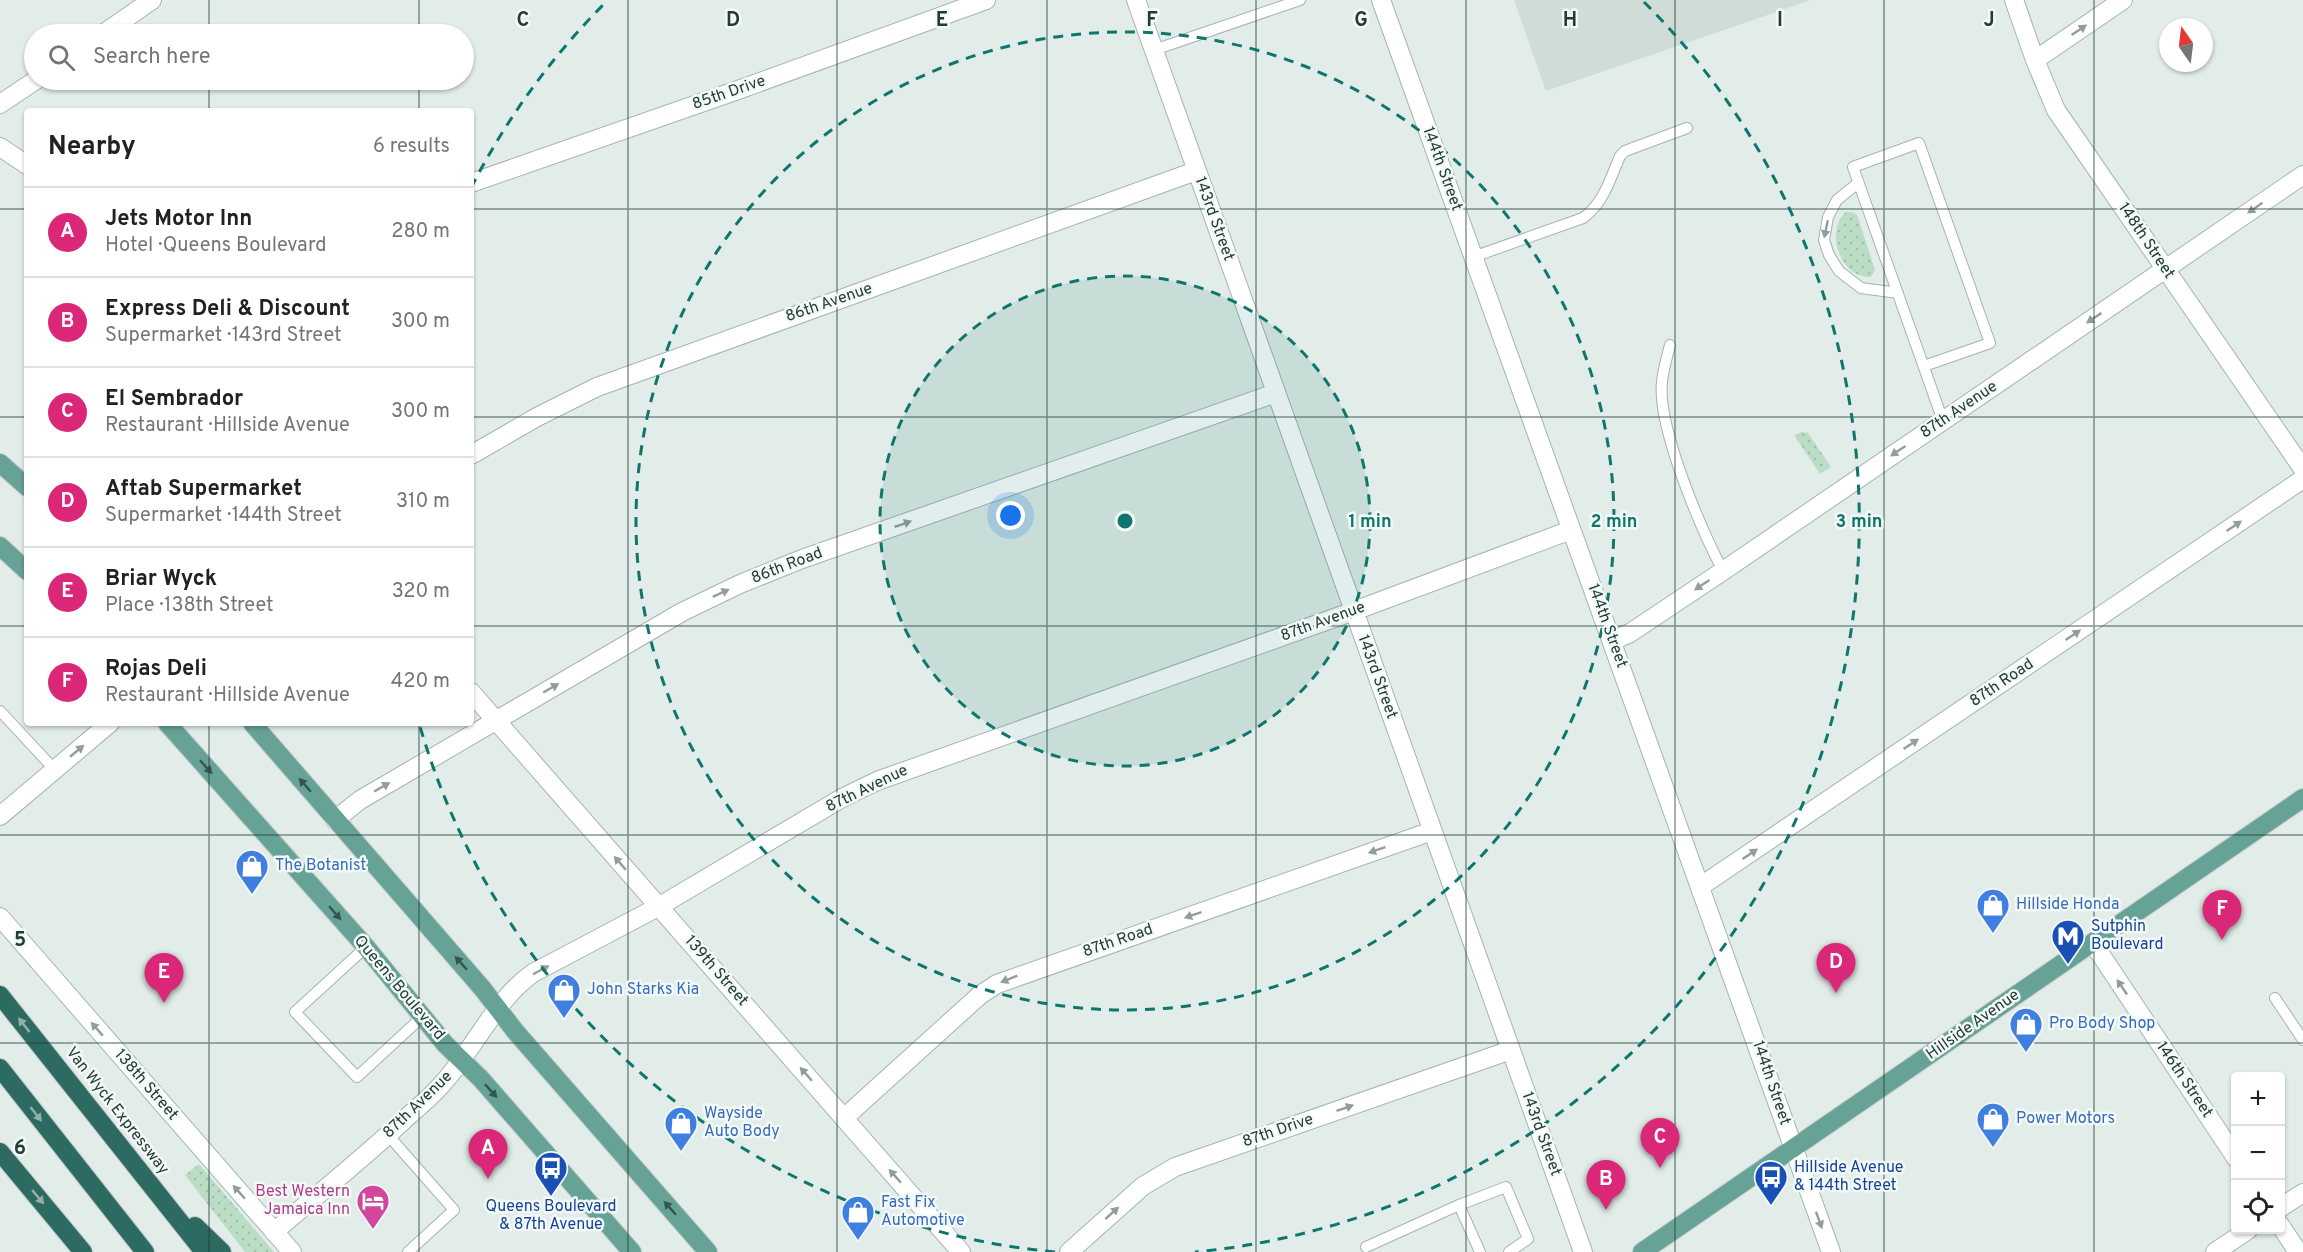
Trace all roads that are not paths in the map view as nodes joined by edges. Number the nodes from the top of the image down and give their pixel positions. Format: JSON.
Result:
{"nodes":[{"id":1,"x":986,"y":0,"type":"edge"},
{"id":2,"x":1136,"y":0,"type":"edge"},
{"id":3,"x":1300,"y":0,"type":"edge"},
{"id":4,"x":1381,"y":0,"type":"edge"},
{"id":5,"x":2014,"y":0,"type":"edge"},
{"id":6,"x":2123,"y":0,"type":"edge"},
{"id":7,"x":141,"y":3,"type":"edge"},
{"id":8,"x":115,"y":24,"type":"edge"},
{"id":9,"x":1154,"y":50,"type":"junction"},
{"id":10,"x":2035,"y":60,"type":"junction"},
{"id":11,"x":24,"y":88,"type":"edge"},
{"id":12,"x":0,"y":104,"type":"edge"},
{"id":13,"x":1687,"y":128,"type":"dead end"},
{"id":14,"x":0,"y":147,"type":"edge"},
{"id":15,"x":24,"y":163,"type":"edge"},
{"id":16,"x":1196,"y":171,"type":"junction"},
{"id":17,"x":2303,"y":175,"type":"edge"},
{"id":18,"x":474,"y":182,"type":"edge"},
{"id":19,"x":1858,"y":183,"type":"junction"},
{"id":20,"x":1473,"y":257,"type":"junction"},
{"id":21,"x":2166,"y":269,"type":"junction"},
{"id":22,"x":1898,"y":293,"type":"junction"},
{"id":23,"x":1670,"y":345,"type":"dead end"},
{"id":24,"x":1924,"y":366,"type":"junction"},
{"id":25,"x":1276,"y":393,"type":"junction"},
{"id":26,"x":1943,"y":421,"type":"junction"},
{"id":27,"x":474,"y":453,"type":"edge"},
{"id":28,"x":0,"y":463,"type":"edge"},
{"id":29,"x":2303,"y":469,"type":"edge"},
{"id":30,"x":2303,"y":479,"type":"edge"},
{"id":31,"x":24,"y":484,"type":"edge"},
{"id":32,"x":1571,"y":530,"type":"junction"},
{"id":33,"x":0,"y":546,"type":"edge"},
{"id":34,"x":24,"y":568,"type":"edge"},
{"id":35,"x":1723,"y":571,"type":"junction"},
{"id":36,"x":1354,"y":612,"type":"junction"},
{"id":37,"x":1612,"y":641,"type":"junction"},
{"id":38,"x":474,"y":695,"type":"edge"},
{"id":39,"x":0,"y":711,"type":"edge"},
{"id":40,"x":496,"y":720,"type":"junction"},
{"id":41,"x":106,"y":726,"type":"edge"},
{"id":42,"x":171,"y":726,"type":"edge"},
{"id":43,"x":255,"y":726,"type":"edge"},
{"id":44,"x":55,"y":770,"type":"junction"},
{"id":45,"x":2301,"y":804,"type":"edge"},
{"id":46,"x":0,"y":816,"type":"edge"},
{"id":47,"x":335,"y":820,"type":"junction"},
{"id":48,"x":1432,"y":831,"type":"junction"},
{"id":49,"x":1701,"y":886,"type":"junction"},
{"id":50,"x":658,"y":907,"type":"junction"},
{"id":51,"x":0,"y":917,"type":"edge"},
{"id":52,"x":2093,"y":943,"type":"junction"},
{"id":53,"x":366,"y":947,"type":"junction"},
{"id":54,"x":0,"y":995,"type":"edge"},
{"id":55,"x":2275,"y":998,"type":"dead end"},
{"id":56,"x":498,"y":1008,"type":"junction"},
{"id":57,"x":423,"y":1016,"type":"junction"},
{"id":58,"x":2303,"y":1040,"type":"edge"},
{"id":59,"x":1511,"y":1050,"type":"junction"},
{"id":60,"x":462,"y":1061,"type":"junction"},
{"id":61,"x":0,"y":1068,"type":"edge"},
{"id":62,"x":844,"y":1118,"type":"junction"},
{"id":63,"x":388,"y":1135,"type":"junction"},
{"id":64,"x":1794,"y":1148,"type":"junction"},
{"id":65,"x":0,"y":1152,"type":"edge"},
{"id":66,"x":2231,"y":1152,"type":"edge"},
{"id":67,"x":138,"y":1170,"type":"junction"},
{"id":68,"x":2303,"y":1193,"type":"edge"},
{"id":69,"x":1459,"y":1204,"type":"junction"},
{"id":70,"x":2285,"y":1205,"type":"edge"},
{"id":71,"x":274,"y":1232,"type":"junction"},
{"id":72,"x":2285,"y":1233,"type":"edge"},
{"id":73,"x":2242,"y":1234,"type":"edge"},
{"id":74,"x":1366,"y":1247,"type":"dead end"},
{"id":75,"x":84,"y":1252,"type":"edge"},
{"id":76,"x":145,"y":1252,"type":"edge"},
{"id":77,"x":204,"y":1252,"type":"edge"},
{"id":78,"x":222,"y":1252,"type":"edge"},
{"id":79,"x":292,"y":1252,"type":"edge"},
{"id":80,"x":408,"y":1252,"type":"edge"},
{"id":81,"x":632,"y":1252,"type":"edge"},
{"id":82,"x":708,"y":1252,"type":"edge"},
{"id":83,"x":961,"y":1252,"type":"edge"},
{"id":84,"x":1069,"y":1252,"type":"edge"},
{"id":85,"x":1480,"y":1252,"type":"edge"},
{"id":86,"x":1509,"y":1252,"type":"edge"},
{"id":87,"x":1583,"y":1252,"type":"edge"},
{"id":88,"x":1642,"y":1252,"type":"edge"},
{"id":89,"x":1831,"y":1252,"type":"edge"},
{"id":90,"x":2215,"y":1252,"type":"edge"},
{"id":91,"x":2298,"y":1252,"type":"edge"}],
"edges":[{"from":1,"to":18,"type":"street","name":"85th Drive"},
{"from":2,"to":9,"type":"street","name":"143rd Street"},
{"from":3,"to":9,"type":"lane"},
{"from":4,"to":20,"type":"street","name":"144th Street"},
{"from":5,"to":10,"type":"street","name":"148th Street"},
{"from":10,"to":6,"type":"street","one_way":true},
{"from":7,"to":8,"type":"street"},
{"from":9,"to":16,"type":"street","name":"143rd Street"},
{"from":10,"to":21,"type":"street","name":"148th Street"},
{"from":11,"to":12,"type":"street"},
{"from":13,"to":20,"type":"lane"},
{"from":14,"to":15,"type":"street"},
{"from":16,"to":25,"type":"street","name":"143rd Street"},
{"from":16,"to":27,"type":"street","name":"86th Avenue"},
{"from":17,"to":21,"type":"street","name":"87th Avenue","one_way":true},
{"from":19,"to":22,"type":"lane"},
{"from":19,"to":22,"type":"lane","one_way":true},
{"from":19,"to":24,"type":"lane"},
{"from":20,"to":32,"type":"street","name":"144th Street"},
{"from":21,"to":26,"type":"street","name":"87th Avenue","one_way":true},
{"from":21,"to":29,"type":"street","name":"148th Street"},
{"from":22,"to":24,"type":"lane"},
{"from":23,"to":35,"type":"lane"},
{"from":24,"to":26,"type":"lane"},
{"from":25,"to":36,"type":"street","name":"143rd Street"},
{"from":40,"to":25,"type":"street","name":"86th Road","one_way":true},
{"from":26,"to":35,"type":"street","name":"87th Avenue","one_way":true},
{"from":28,"to":31,"type":"main road"},
{"from":49,"to":30,"type":"street","name":"87th Road","one_way":true},
{"from":32,"to":36,"type":"street","name":"87th Avenue"},
{"from":32,"to":37,"type":"street","name":"144th Street"},
{"from":33,"to":34,"type":"main road"},
{"from":35,"to":37,"type":"street","name":"87th Avenue","one_way":true},
{"from":36,"to":48,"type":"street","name":"143rd Street"},
{"from":36,"to":50,"type":"street","name":"87th Avenue"},
{"from":37,"to":49,"type":"street","name":"144th Street"},
{"from":38,"to":40,"type":"street","name":"139th Street"},
{"from":39,"to":44,"type":"lane"},
{"from":47,"to":40,"type":"street","name":"86th Road","one_way":true},
{"from":50,"to":40,"type":"street","name":"139th Street","one_way":true},
{"from":44,"to":41,"type":"street","one_way":true},
{"from":42,"to":53,"type":"main road","name":"Queens Boulevard","one_way":true},
{"from":47,"to":43,"type":"main road","one_way":true},
{"from":44,"to":46,"type":"street"},
{"from":45,"to":52,"type":"main road","name":"Hillside Avenue"},
{"from":56,"to":47,"type":"main road","one_way":true},
{"from":48,"to":59,"type":"street","name":"143rd Street"},
{"from":48,"to":62,"type":"street","name":"87th Road","one_way":true},
{"from":49,"to":64,"type":"street","name":"144th Street"},
{"from":56,"to":50,"type":"street","name":"87th Avenue","one_way":true},
{"from":62,"to":50,"type":"street","name":"139th Street","one_way":true},
{"from":71,"to":51,"type":"street","name":"138th Street","one_way":true},
{"from":52,"to":64,"type":"main road","name":"Hillside Avenue"},
{"from":66,"to":52,"type":"street","name":"146th Street","one_way":true},
{"from":53,"to":57,"type":"main road","name":"Queens Boulevard"},
{"from":53,"to":57,"type":"lane"},
{"from":67,"to":54,"type":"highway","name":"Van Wyck Expressway","one_way":true},
{"from":55,"to":58,"type":"lane"},
{"from":56,"to":60,"type":"street","name":"87th Avenue"},
{"from":82,"to":56,"type":"main road","one_way":true},
{"from":57,"to":60,"type":"main road","name":"Queens Boulevard"},
{"from":84,"to":59,"type":"street","name":"87th Drive","one_way":true},
{"from":59,"to":87,"type":"street","name":"143rd Street"},
{"from":60,"to":63,"type":"street","name":"87th Avenue"},
{"from":60,"to":81,"type":"main road","name":"Queens Boulevard","one_way":true},
{"from":61,"to":76,"type":"highway","one_way":true},
{"from":83,"to":62,"type":"street","name":"139th Street","one_way":true},
{"from":63,"to":71,"type":"street","name":"87th Avenue"},
{"from":63,"to":80,"type":"lane"},
{"from":64,"to":88,"type":"main road","name":"Hillside Avenue"},
{"from":64,"to":89,"type":"street","name":"144th Street","one_way":true},
{"from":65,"to":75,"type":"highway","one_way":true},
{"from":67,"to":77,"type":"highway","name":"Van Wyck Expressway"},
{"from":67,"to":78,"type":"highway"},
{"from":68,"to":70,"type":"street"},
{"from":69,"to":74,"type":"lane"},
{"from":69,"to":85,"type":"lane"},
{"from":69,"to":86,"type":"lane"},
{"from":71,"to":79,"type":"street","name":"138th Street"},
{"from":72,"to":91,"type":"street"},
{"from":73,"to":90,"type":"street"}]}
